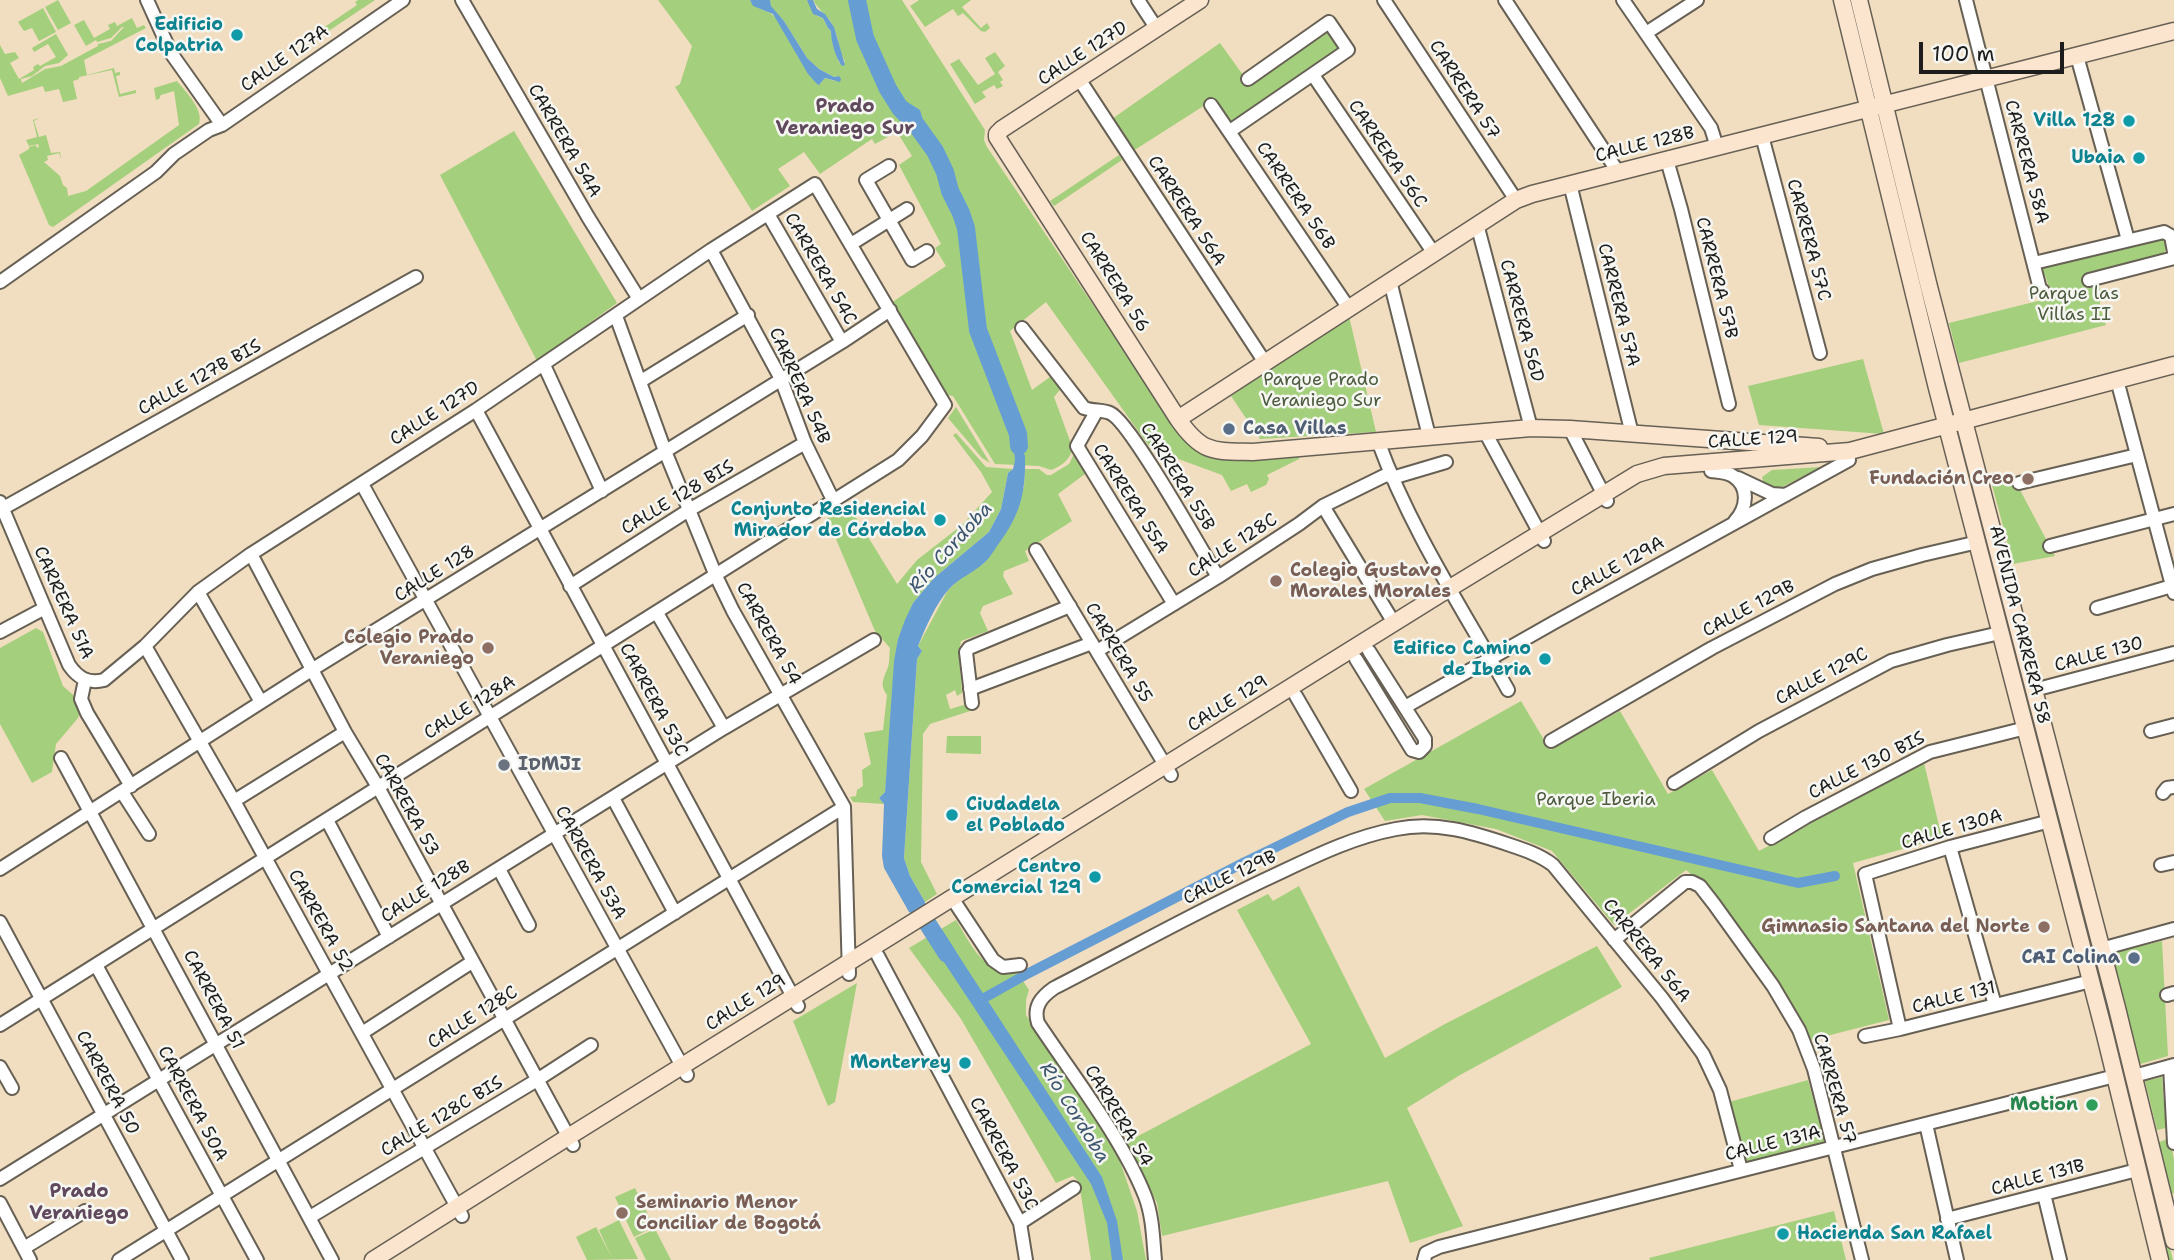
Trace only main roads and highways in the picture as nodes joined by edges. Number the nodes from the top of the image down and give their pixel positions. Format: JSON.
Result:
{"nodes":[{"id":1,"x":1200,"y":0,"type":"edge"},
{"id":2,"x":1842,"y":0,"type":"edge"},
{"id":3,"x":1859,"y":0,"type":"edge"},
{"id":4,"x":2174,"y":31,"type":"edge"},
{"id":5,"x":1877,"y":107,"type":"junction"},
{"id":6,"x":1001,"y":144,"type":"joint"},
{"id":7,"x":2174,"y":365,"type":"edge"},
{"id":8,"x":2174,"y":375,"type":"edge"},
{"id":9,"x":2118,"y":385,"type":"junction"},
{"id":10,"x":1178,"y":419,"type":"junction"},
{"id":11,"x":1957,"y":429,"type":"junction"},
{"id":12,"x":1849,"y":456,"type":"junction"},
{"id":13,"x":1605,"y":497,"type":"junction"},
{"id":14,"x":1452,"y":593,"type":"junction"},
{"id":15,"x":1168,"y":770,"type":"junction"},
{"id":16,"x":904,"y":934,"type":"junction"},
{"id":17,"x":849,"y":968,"type":"junction"},
{"id":18,"x":2169,"y":1202,"type":"edge"},
{"id":19,"x":460,"y":1211,"type":"junction"},
{"id":20,"x":2174,"y":1241,"type":"edge"},
{"id":21,"x":373,"y":1260,"type":"edge"},
{"id":22,"x":393,"y":1260,"type":"edge"},
{"id":23,"x":2160,"y":1260,"type":"edge"}],
"edges":[{"from":1,"to":6,"type":"main road","name":"CALLE 127D"},
{"from":2,"to":5,"type":"main road","name":"AVENIDA CARRERA 58"},
{"from":3,"to":5,"type":"main road","name":"AVENIDA CARRERA 58"},
{"from":4,"to":5,"type":"main road","name":"CALLE 128B"},
{"from":5,"to":10,"type":"main road","name":"CALLE 128B"},
{"from":5,"to":11,"type":"main road","name":"AVENIDA CARRERA 58"},
{"from":6,"to":10,"type":"main road","name":"CARRERA 56"},
{"from":7,"to":9,"type":"main road","name":"CALLE 129"},
{"from":8,"to":9,"type":"main road","name":"CALLE 129"},
{"from":9,"to":11,"type":"main road","name":"CALLE 129"},
{"from":10,"to":12,"type":"main road","name":"CARRERA 56"},
{"from":11,"to":12,"type":"main road","name":"CALLE 129"},
{"from":11,"to":18,"type":"main road","name":"AVENIDA CARRERA 58"},
{"from":11,"to":23,"type":"main road","name":"AVENIDA CARRERA 58"},
{"from":12,"to":13,"type":"main road","name":"CALLE 129"},
{"from":12,"to":13,"type":"main road","name":"CALLE 129"},
{"from":13,"to":14,"type":"main road","name":"CALLE 129"},
{"from":14,"to":15,"type":"main road","name":"CALLE 129"},
{"from":14,"to":15,"type":"main road","name":"CALLE 129"},
{"from":15,"to":16,"type":"main road","name":"CALLE 129"},
{"from":16,"to":17,"type":"main road","name":"CALLE 129"},
{"from":16,"to":17,"type":"main road","name":"CALLE 129"},
{"from":17,"to":19,"type":"main road","name":"CALLE 129"},
{"from":18,"to":20,"type":"main road","name":"AVENIDA CARRERA 58"},
{"from":19,"to":21,"type":"main road","name":"CALLE 129"},
{"from":19,"to":22,"type":"main road","name":"CALLE 129"}]}
